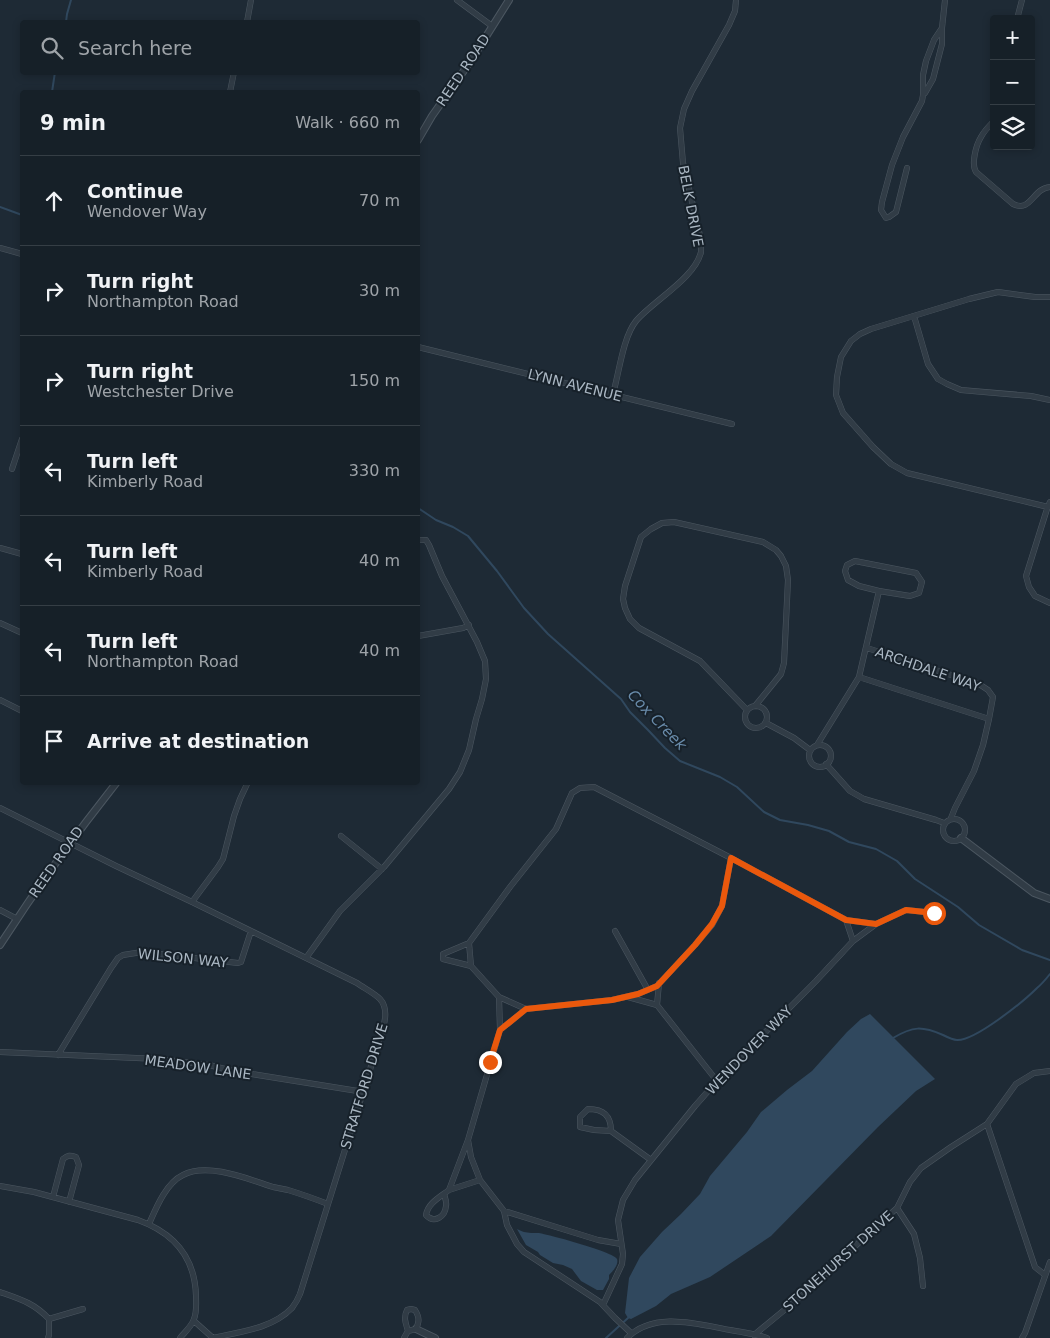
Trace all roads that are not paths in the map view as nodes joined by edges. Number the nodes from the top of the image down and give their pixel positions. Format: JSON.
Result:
{"nodes":[{"id":1,"x":251,"y":0,"type":"edge"},
{"id":2,"x":457,"y":0,"type":"edge"},
{"id":3,"x":510,"y":0,"type":"edge"},
{"id":4,"x":736,"y":0,"type":"edge"},
{"id":5,"x":946,"y":0,"type":"edge"},
{"id":6,"x":1022,"y":0,"type":"edge"},
{"id":7,"x":1018,"y":15,"type":"edge"},
{"id":8,"x":247,"y":20,"type":"edge"},
{"id":9,"x":492,"y":26,"type":"junction"},
{"id":10,"x":942,"y":28,"type":"junction"},
{"id":11,"x":233,"y":75,"type":"edge"},
{"id":12,"x":230,"y":90,"type":"edge"},
{"id":13,"x":923,"y":95,"type":"junction"},
{"id":14,"x":990,"y":126,"type":"edge"},
{"id":15,"x":420,"y":137,"type":"edge"},
{"id":16,"x":907,"y":168,"type":"dead end"},
{"id":17,"x":1050,"y":187,"type":"edge"},
{"id":18,"x":0,"y":248,"type":"edge"},
{"id":19,"x":20,"y":253,"type":"edge"},
{"id":20,"x":1050,"y":297,"type":"edge"},
{"id":21,"x":914,"y":316,"type":"junction"},
{"id":22,"x":420,"y":347,"type":"edge"},
{"id":23,"x":613,"y":394,"type":"junction"},
{"id":24,"x":1050,"y":400,"type":"edge"},
{"id":25,"x":732,"y":424,"type":"dead end"},
{"id":26,"x":20,"y":445,"type":"edge"},
{"id":27,"x":12,"y":469,"type":"dead end"},
{"id":28,"x":1049,"y":505,"type":"edge"},
{"id":29,"x":420,"y":540,"type":"edge"},
{"id":30,"x":0,"y":548,"type":"edge"},
{"id":31,"x":20,"y":553,"type":"edge"},
{"id":32,"x":880,"y":591,"type":"junction"},
{"id":33,"x":1050,"y":603,"type":"edge"},
{"id":34,"x":0,"y":622,"type":"edge"},
{"id":35,"x":469,"y":625,"type":"junction"},
{"id":36,"x":20,"y":632,"type":"edge"},
{"id":37,"x":420,"y":636,"type":"edge"},
{"id":38,"x":867,"y":648,"type":"junction"},
{"id":39,"x":859,"y":677,"type":"junction"},
{"id":40,"x":0,"y":700,"type":"edge"},
{"id":41,"x":755,"y":706,"type":"junction"},
{"id":42,"x":20,"y":710,"type":"edge"},
{"id":43,"x":747,"y":710,"type":"junction"},
{"id":44,"x":989,"y":719,"type":"junction"},
{"id":45,"x":766,"y":723,"type":"junction"},
{"id":46,"x":818,"y":745,"type":"junction"},
{"id":47,"x":810,"y":750,"type":"junction"},
{"id":48,"x":826,"y":764,"type":"junction"},
{"id":49,"x":115,"y":785,"type":"edge"},
{"id":50,"x":247,"y":785,"type":"edge"},
{"id":51,"x":0,"y":808,"type":"edge"},
{"id":52,"x":951,"y":818,"type":"junction"},
{"id":53,"x":944,"y":823,"type":"junction"},
{"id":54,"x":341,"y":836,"type":"dead end"},
{"id":55,"x":962,"y":838,"type":"junction"},
{"id":56,"x":70,"y":842,"type":"junction"},
{"id":57,"x":731,"y":858,"type":"junction"},
{"id":58,"x":382,"y":869,"type":"junction"},
{"id":59,"x":1050,"y":899,"type":"edge"},
{"id":60,"x":192,"y":902,"type":"junction"},
{"id":61,"x":0,"y":910,"type":"edge"},
{"id":62,"x":934,"y":913,"type":"dead end"},
{"id":63,"x":16,"y":919,"type":"junction"},
{"id":64,"x":846,"y":920,"type":"junction"},
{"id":65,"x":876,"y":924,"type":"junction"},
{"id":66,"x":251,"y":931,"type":"junction"},
{"id":67,"x":615,"y":931,"type":"dead end"},
{"id":68,"x":853,"y":941,"type":"junction"},
{"id":69,"x":469,"y":943,"type":"junction"},
{"id":70,"x":0,"y":945,"type":"edge"},
{"id":71,"x":306,"y":958,"type":"junction"},
{"id":72,"x":471,"y":966,"type":"junction"},
{"id":73,"x":659,"y":983,"type":"junction"},
{"id":74,"x":648,"y":990,"type":"junction"},
{"id":75,"x":499,"y":997,"type":"junction"},
{"id":76,"x":626,"y":997,"type":"junction"},
{"id":77,"x":657,"y":1005,"type":"junction"},
{"id":78,"x":526,"y":1009,"type":"junction"},
{"id":79,"x":500,"y":1030,"type":"junction"},
{"id":80,"x":0,"y":1052,"type":"edge"},
{"id":81,"x":58,"y":1055,"type":"junction"},
{"id":82,"x":1050,"y":1071,"type":"edge"},
{"id":83,"x":717,"y":1081,"type":"junction"},
{"id":84,"x":364,"y":1092,"type":"junction"},
{"id":85,"x":987,"y":1124,"type":"junction"},
{"id":86,"x":611,"y":1131,"type":"junction"},
{"id":87,"x":468,"y":1140,"type":"junction"},
{"id":88,"x":651,"y":1160,"type":"junction"},
{"id":89,"x":480,"y":1180,"type":"junction"},
{"id":90,"x":0,"y":1186,"type":"edge"},
{"id":91,"x":446,"y":1192,"type":"junction"},
{"id":92,"x":53,"y":1197,"type":"junction"},
{"id":93,"x":69,"y":1202,"type":"junction"},
{"id":94,"x":328,"y":1204,"type":"junction"},
{"id":95,"x":897,"y":1208,"type":"junction"},
{"id":96,"x":504,"y":1211,"type":"junction"},
{"id":97,"x":149,"y":1224,"type":"junction"},
{"id":98,"x":621,"y":1244,"type":"junction"},
{"id":99,"x":1050,"y":1262,"type":"edge"},
{"id":100,"x":1045,"y":1275,"type":"junction"},
{"id":101,"x":922,"y":1286,"type":"dead end"},
{"id":102,"x":0,"y":1292,"type":"edge"},
{"id":103,"x":603,"y":1305,"type":"junction"},
{"id":104,"x":83,"y":1309,"type":"dead end"},
{"id":105,"x":49,"y":1319,"type":"junction"},
{"id":106,"x":194,"y":1321,"type":"junction"},
{"id":107,"x":416,"y":1329,"type":"junction"},
{"id":108,"x":408,"y":1332,"type":"junction"},
{"id":109,"x":632,"y":1333,"type":"junction"},
{"id":110,"x":754,"y":1335,"type":"junction"},
{"id":111,"x":48,"y":1338,"type":"edge"},
{"id":112,"x":180,"y":1338,"type":"edge"},
{"id":113,"x":212,"y":1338,"type":"edge"},
{"id":114,"x":404,"y":1338,"type":"edge"},
{"id":115,"x":435,"y":1338,"type":"edge"},
{"id":116,"x":626,"y":1338,"type":"edge"},
{"id":117,"x":768,"y":1338,"type":"edge"},
{"id":118,"x":1022,"y":1338,"type":"edge"}],
"edges":[{"from":1,"to":8,"type":"street"},
{"from":2,"to":9,"type":"street"},
{"from":3,"to":9,"type":"street","name":"REED ROAD"},
{"from":4,"to":23,"type":"street","name":"BELK DRIVE"},
{"from":5,"to":10,"type":"street"},
{"from":6,"to":7,"type":"street"},
{"from":9,"to":15,"type":"street","name":"REED ROAD"},
{"from":10,"to":13,"type":"street"},
{"from":10,"to":13,"type":"street"},
{"from":11,"to":12,"type":"street"},
{"from":13,"to":16,"type":"street"},
{"from":14,"to":17,"type":"street"},
{"from":18,"to":19,"type":"street"},
{"from":20,"to":21,"type":"street"},
{"from":21,"to":24,"type":"street"},
{"from":21,"to":28,"type":"street"},
{"from":22,"to":23,"type":"street","name":"LYNN AVENUE"},
{"from":23,"to":25,"type":"street","name":"LYNN AVENUE"},
{"from":26,"to":27,"type":"street"},
{"from":28,"to":33,"type":"street"},
{"from":29,"to":35,"type":"street"},
{"from":30,"to":31,"type":"street"},
{"from":32,"to":32,"type":"street"},
{"from":32,"to":38,"type":"street"},
{"from":34,"to":36,"type":"street"},
{"from":35,"to":37,"type":"street"},
{"from":35,"to":58,"type":"street"},
{"from":38,"to":39,"type":"street"},
{"from":38,"to":44,"type":"street","name":"ARCHDALE WAY"},
{"from":39,"to":44,"type":"street","name":"ARCHDALE WAY"},
{"from":39,"to":46,"type":"street"},
{"from":40,"to":42,"type":"street"},
{"from":41,"to":43,"type":"street"},
{"from":41,"to":43,"type":"street"},
{"from":41,"to":45,"type":"street"},
{"from":43,"to":45,"type":"street"},
{"from":44,"to":52,"type":"street","name":"ARCHDALE WAY"},
{"from":45,"to":47,"type":"street"},
{"from":46,"to":47,"type":"street"},
{"from":46,"to":48,"type":"street"},
{"from":47,"to":48,"type":"street"},
{"from":48,"to":53,"type":"street"},
{"from":49,"to":56,"type":"street","name":"REED ROAD"},
{"from":50,"to":60,"type":"street"},
{"from":51,"to":56,"type":"street","name":"STRATFORD DRIVE"},
{"from":52,"to":53,"type":"street"},
{"from":52,"to":55,"type":"street"},
{"from":53,"to":55,"type":"street"},
{"from":54,"to":58,"type":"street"},
{"from":55,"to":59,"type":"street"},
{"from":56,"to":60,"type":"street","name":"STRATFORD DRIVE"},
{"from":56,"to":63,"type":"street","name":"REED ROAD"},
{"from":57,"to":64,"type":"street"},
{"from":57,"to":69,"type":"street"},
{"from":57,"to":73,"type":"street"},
{"from":58,"to":71,"type":"street"},
{"from":60,"to":66,"type":"street","name":"STRATFORD DRIVE"},
{"from":61,"to":63,"type":"street"},
{"from":62,"to":65,"type":"street","name":"WENDOVER WAY"},
{"from":63,"to":70,"type":"street","name":"REED ROAD"},
{"from":64,"to":65,"type":"street"},
{"from":64,"to":68,"type":"street"},
{"from":65,"to":68,"type":"street","name":"WENDOVER WAY"},
{"from":66,"to":71,"type":"street","name":"STRATFORD DRIVE"},
{"from":66,"to":81,"type":"street","name":"WILSON WAY"},
{"from":67,"to":74,"type":"street"},
{"from":68,"to":83,"type":"street","name":"WENDOVER WAY"},
{"from":69,"to":72,"type":"street"},
{"from":69,"to":72,"type":"street"},
{"from":71,"to":84,"type":"street","name":"STRATFORD DRIVE"},
{"from":72,"to":75,"type":"street"},
{"from":73,"to":74,"type":"street"},
{"from":73,"to":77,"type":"street"},
{"from":74,"to":76,"type":"street"},
{"from":75,"to":78,"type":"street"},
{"from":75,"to":79,"type":"street"},
{"from":76,"to":77,"type":"street"},
{"from":76,"to":78,"type":"street"},
{"from":77,"to":83,"type":"street"},
{"from":78,"to":79,"type":"street"},
{"from":79,"to":87,"type":"street"},
{"from":80,"to":81,"type":"street","name":"MEADOW LANE"},
{"from":81,"to":84,"type":"street","name":"MEADOW LANE"},
{"from":82,"to":85,"type":"street","name":"STONEHURST DRIVE"},
{"from":83,"to":88,"type":"street","name":"WENDOVER WAY"},
{"from":84,"to":94,"type":"street","name":"STRATFORD DRIVE"},
{"from":85,"to":95,"type":"street","name":"STONEHURST DRIVE"},
{"from":85,"to":100,"type":"street"},
{"from":86,"to":86,"type":"street"},
{"from":86,"to":88,"type":"street"},
{"from":87,"to":89,"type":"street"},
{"from":87,"to":91,"type":"street"},
{"from":88,"to":98,"type":"street","name":"WENDOVER WAY"},
{"from":89,"to":91,"type":"street"},
{"from":89,"to":96,"type":"street"},
{"from":90,"to":92,"type":"street"},
{"from":91,"to":91,"type":"street"},
{"from":92,"to":93,"type":"street"},
{"from":92,"to":93,"type":"street"},
{"from":93,"to":97,"type":"street"},
{"from":94,"to":97,"type":"street"},
{"from":94,"to":113,"type":"street","name":"STRATFORD DRIVE"},
{"from":95,"to":101,"type":"street"},
{"from":95,"to":110,"type":"street","name":"STONEHURST DRIVE"},
{"from":96,"to":98,"type":"street"},
{"from":96,"to":103,"type":"street"},
{"from":97,"to":106,"type":"street"},
{"from":98,"to":103,"type":"street","name":"WENDOVER WAY"},
{"from":99,"to":100,"type":"street"},
{"from":100,"to":118,"type":"street"},
{"from":102,"to":105,"type":"street"},
{"from":103,"to":109,"type":"street"},
{"from":104,"to":105,"type":"street"},
{"from":105,"to":111,"type":"street"},
{"from":106,"to":112,"type":"street"},
{"from":106,"to":113,"type":"street","name":"STRATFORD DRIVE"},
{"from":107,"to":108,"type":"street"},
{"from":107,"to":108,"type":"street"},
{"from":107,"to":115,"type":"street"},
{"from":108,"to":114,"type":"street"},
{"from":109,"to":110,"type":"street"},
{"from":109,"to":116,"type":"street"},
{"from":110,"to":117,"type":"street"}]}
